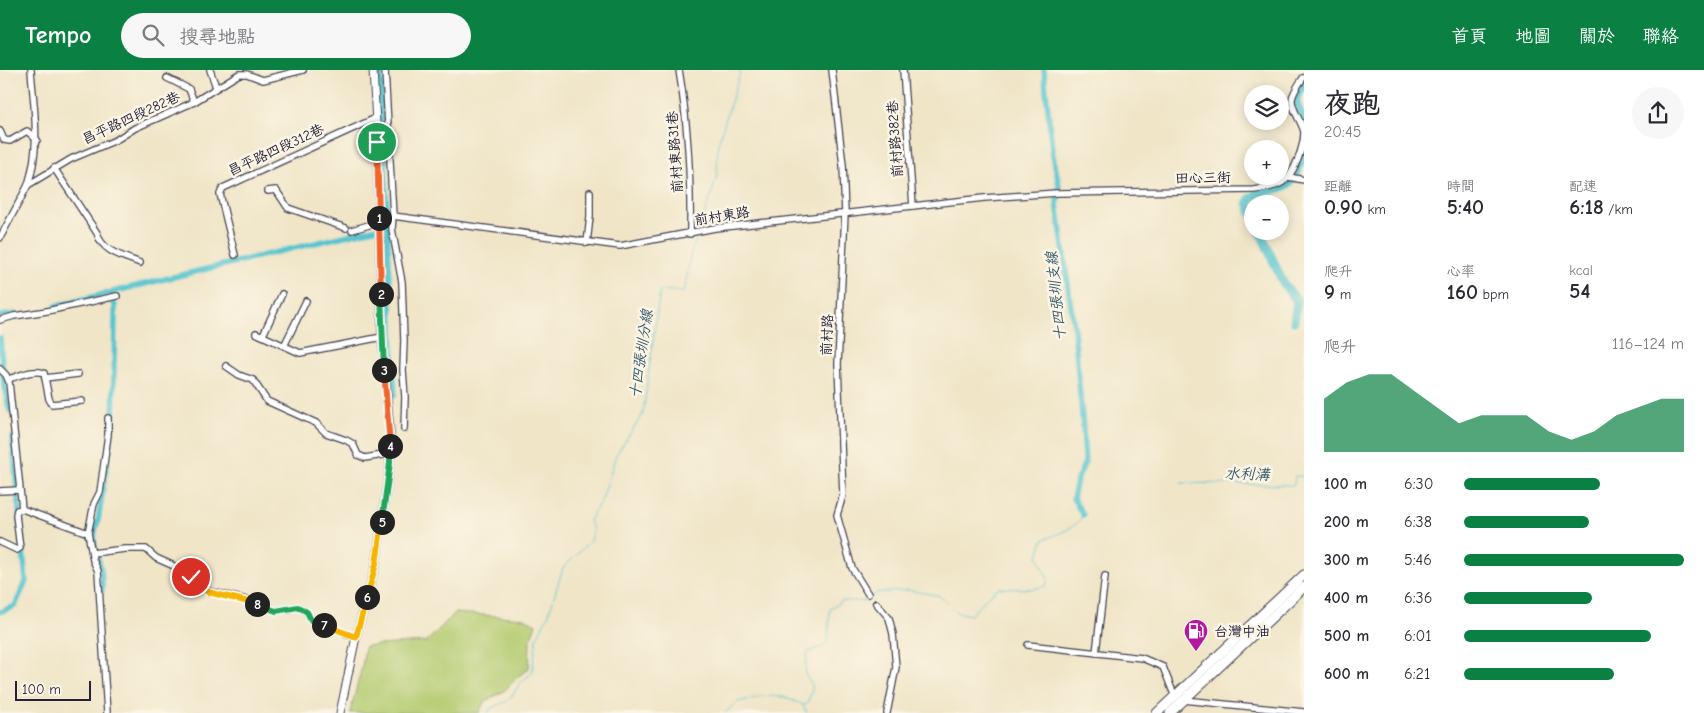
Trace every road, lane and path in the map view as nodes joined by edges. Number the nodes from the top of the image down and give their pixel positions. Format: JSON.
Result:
{"nodes":[{"id":1,"x":30,"y":70,"type":"edge"},
{"id":2,"x":210,"y":70,"type":"edge"},
{"id":3,"x":303,"y":70,"type":"edge"},
{"id":4,"x":372,"y":70,"type":"edge"},
{"id":5,"x":385,"y":70,"type":"edge"},
{"id":6,"x":679,"y":70,"type":"edge"},
{"id":7,"x":832,"y":70,"type":"edge"},
{"id":8,"x":902,"y":70,"type":"edge"},
{"id":9,"x":247,"y":72,"type":"edge"},
{"id":10,"x":167,"y":78,"type":"dead end"},
{"id":11,"x":1303,"y":78,"type":"edge"},
{"id":12,"x":216,"y":87,"type":"junction"},
{"id":13,"x":194,"y":102,"type":"junction"},
{"id":14,"x":376,"y":118,"type":"junction"},
{"id":15,"x":0,"y":131,"type":"edge"},
{"id":16,"x":37,"y":140,"type":"junction"},
{"id":17,"x":54,"y":168,"type":"junction"},
{"id":18,"x":1289,"y":177,"type":"joint"},
{"id":19,"x":1304,"y":180,"type":"edge"},
{"id":20,"x":28,"y":185,"type":"junction"},
{"id":21,"x":1277,"y":185,"type":"edge"},
{"id":22,"x":268,"y":191,"type":"dead end"},
{"id":23,"x":590,"y":192,"type":"dead end"},
{"id":24,"x":1057,"y":193,"type":"joint"},
{"id":25,"x":913,"y":206,"type":"junction"},
{"id":26,"x":845,"y":214,"type":"junction"},
{"id":27,"x":393,"y":216,"type":"junction"},
{"id":28,"x":379,"y":222,"type":"junction"},
{"id":29,"x":690,"y":234,"type":"junction"},
{"id":30,"x":0,"y":238,"type":"edge"},
{"id":31,"x":588,"y":243,"type":"junction"},
{"id":32,"x":235,"y":255,"type":"dead end"},
{"id":33,"x":140,"y":263,"type":"dead end"},
{"id":34,"x":282,"y":294,"type":"dead end"},
{"id":35,"x":117,"y":296,"type":"dead end"},
{"id":36,"x":306,"y":301,"type":"dead end"},
{"id":37,"x":0,"y":320,"type":"edge"},
{"id":38,"x":256,"y":333,"type":"dead end"},
{"id":39,"x":262,"y":335,"type":"junction"},
{"id":40,"x":382,"y":337,"type":"junction"},
{"id":41,"x":284,"y":346,"type":"junction"},
{"id":42,"x":226,"y":366,"type":"dead end"},
{"id":43,"x":0,"y":370,"type":"edge"},
{"id":44,"x":78,"y":374,"type":"dead end"},
{"id":45,"x":7,"y":377,"type":"junction"},
{"id":46,"x":45,"y":378,"type":"junction"},
{"id":47,"x":82,"y":401,"type":"dead end"},
{"id":48,"x":108,"y":418,"type":"dead end"},
{"id":49,"x":404,"y":429,"type":"dead end"},
{"id":50,"x":390,"y":454,"type":"junction"},
{"id":51,"x":19,"y":490,"type":"junction"},
{"id":52,"x":0,"y":491,"type":"edge"},
{"id":53,"x":22,"y":509,"type":"junction"},
{"id":54,"x":88,"y":532,"type":"junction"},
{"id":55,"x":0,"y":542,"type":"edge"},
{"id":56,"x":92,"y":553,"type":"junction"},
{"id":57,"x":1304,"y":575,"type":"edge"},
{"id":58,"x":1105,"y":576,"type":"dead end"},
{"id":59,"x":1304,"y":587,"type":"edge"},
{"id":60,"x":868,"y":594,"type":"dead end"},
{"id":61,"x":876,"y":603,"type":"dead end"},
{"id":62,"x":356,"y":637,"type":"junction"},
{"id":63,"x":1028,"y":645,"type":"dead end"},
{"id":64,"x":1096,"y":653,"type":"junction"},
{"id":65,"x":1175,"y":697,"type":"junction"},
{"id":66,"x":1184,"y":700,"type":"junction"},
{"id":67,"x":1304,"y":712,"type":"edge"},
{"id":68,"x":107,"y":713,"type":"edge"},
{"id":69,"x":340,"y":713,"type":"edge"},
{"id":70,"x":887,"y":713,"type":"edge"},
{"id":71,"x":1157,"y":713,"type":"edge"},
{"id":72,"x":1170,"y":713,"type":"edge"}],
"edges":[{"from":1,"to":16,"type":"street"},
{"from":2,"to":12,"type":"street"},
{"from":3,"to":9,"type":"street","name":"昌平路四段282巷"},
{"from":4,"to":14,"type":"street"},
{"from":5,"to":27,"type":"street"},
{"from":6,"to":29,"type":"street","name":"前村東路31巷"},
{"from":7,"to":26,"type":"street","name":"前村路"},
{"from":8,"to":25,"type":"street","name":"前村路382巷"},
{"from":9,"to":12,"type":"street","name":"昌平路四段282巷"},
{"from":10,"to":13,"type":"street"},
{"from":11,"to":18,"type":"street"},
{"from":12,"to":13,"type":"street","name":"昌平路四段282巷"},
{"from":13,"to":17,"type":"street","name":"昌平路四段282巷"},
{"from":14,"to":28,"type":"street"},
{"from":14,"to":32,"type":"street","name":"昌平路四段312巷"},
{"from":15,"to":16,"type":"street"},
{"from":16,"to":20,"type":"street"},
{"from":17,"to":20,"type":"street","name":"昌平路四段282巷"},
{"from":17,"to":33,"type":"street"},
{"from":18,"to":19,"type":"street"},
{"from":20,"to":30,"type":"street","name":"昌平路四段282巷"},
{"from":21,"to":24,"type":"street","name":"田心三街"},
{"from":22,"to":28,"type":"street"},
{"from":23,"to":31,"type":"street"},
{"from":24,"to":25,"type":"street","name":"前村東路"},
{"from":25,"to":26,"type":"street","name":"前村東路"},
{"from":26,"to":29,"type":"street","name":"前村東路"},
{"from":26,"to":60,"type":"street","name":"前村路"},
{"from":27,"to":31,"type":"street","name":"前村東路"},
{"from":27,"to":49,"type":"street"},
{"from":28,"to":40,"type":"street"},
{"from":29,"to":31,"type":"street","name":"前村東路"},
{"from":34,"to":39,"type":"street"},
{"from":35,"to":37,"type":"street"},
{"from":36,"to":41,"type":"street"},
{"from":38,"to":39,"type":"street"},
{"from":39,"to":41,"type":"street"},
{"from":40,"to":41,"type":"street"},
{"from":40,"to":50,"type":"street"},
{"from":42,"to":50,"type":"street"},
{"from":43,"to":45,"type":"street"},
{"from":44,"to":46,"type":"street"},
{"from":45,"to":46,"type":"street"},
{"from":45,"to":51,"type":"street"},
{"from":46,"to":47,"type":"street"},
{"from":48,"to":54,"type":"street"},
{"from":50,"to":62,"type":"street"},
{"from":51,"to":52,"type":"street"},
{"from":51,"to":53,"type":"street"},
{"from":53,"to":54,"type":"street"},
{"from":53,"to":55,"type":"street"},
{"from":54,"to":56,"type":"street"},
{"from":56,"to":62,"type":"street"},
{"from":56,"to":68,"type":"street"},
{"from":57,"to":65,"type":"main road"},
{"from":58,"to":64,"type":"street"},
{"from":59,"to":66,"type":"main road"},
{"from":61,"to":70,"type":"street"},
{"from":62,"to":69,"type":"street"},
{"from":63,"to":64,"type":"street"},
{"from":64,"to":65,"type":"street"},
{"from":65,"to":71,"type":"main road"},
{"from":66,"to":67,"type":"street"},
{"from":66,"to":72,"type":"main road"}]}
